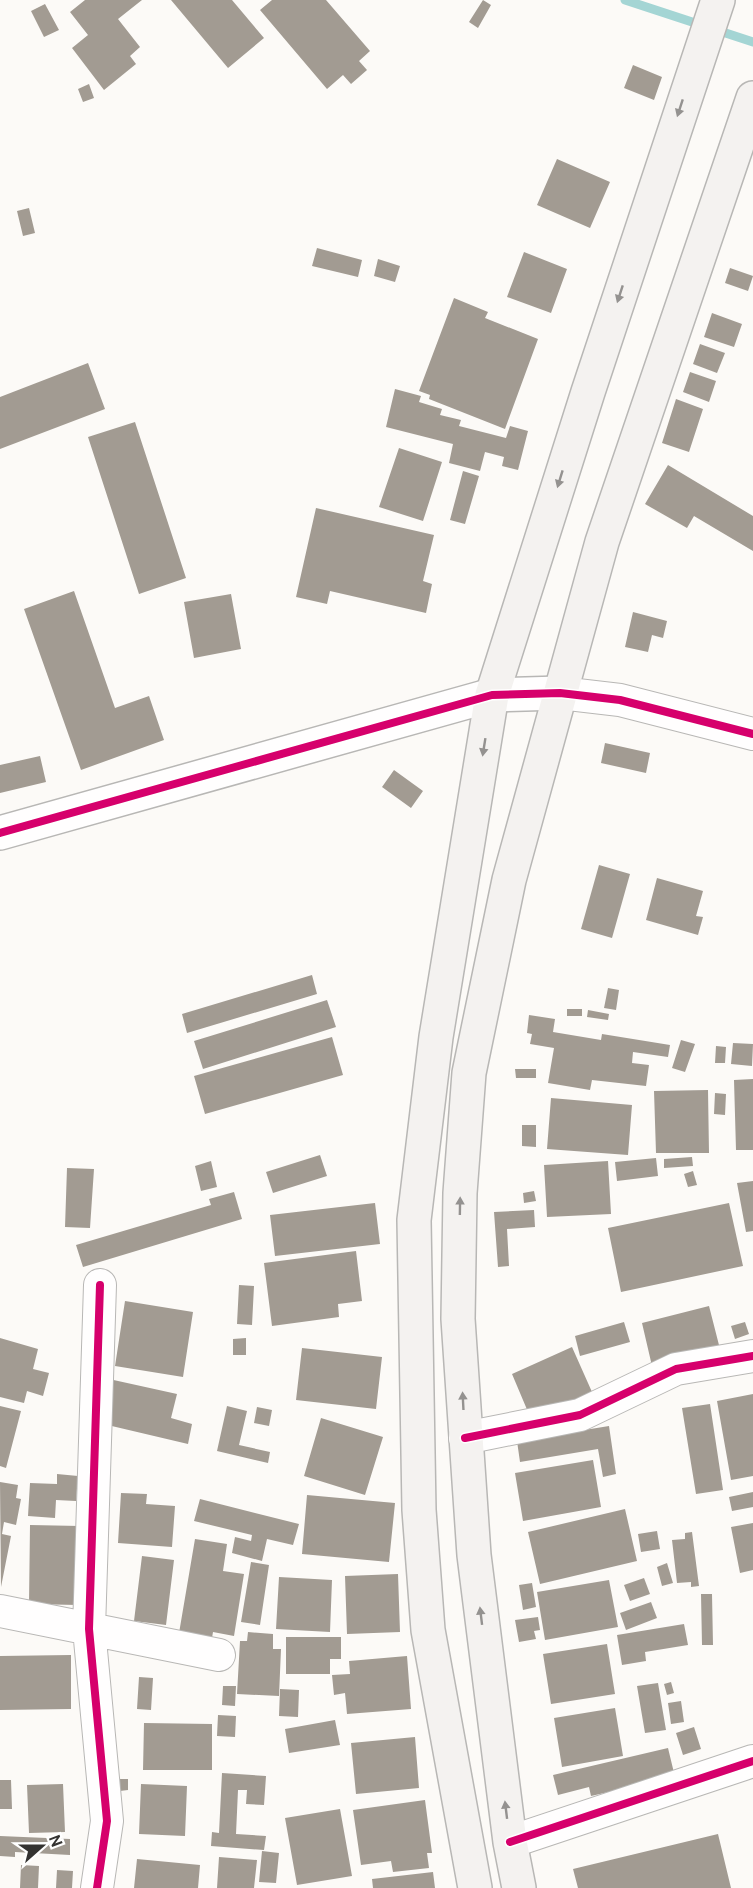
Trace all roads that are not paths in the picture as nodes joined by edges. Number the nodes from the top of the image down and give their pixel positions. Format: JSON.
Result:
{"nodes":[{"id":1,"x":718,"y":0,"type":"edge"},
{"id":2,"x":753,"y":98,"type":"edge"},
{"id":3,"x":560,"y":693,"type":"junction"},
{"id":4,"x":492,"y":695,"type":"junction"},
{"id":5,"x":753,"y":734,"type":"edge"},
{"id":6,"x":0,"y":833,"type":"edge"},
{"id":7,"x":100,"y":1285,"type":"dead end"},
{"id":8,"x":753,"y":1356,"type":"edge"},
{"id":9,"x":465,"y":1438,"type":"junction"},
{"id":10,"x":0,"y":1611,"type":"edge"},
{"id":11,"x":90,"y":1629,"type":"junction"},
{"id":12,"x":219,"y":1655,"type":"dead end"},
{"id":13,"x":753,"y":1761,"type":"edge"},
{"id":14,"x":510,"y":1842,"type":"junction"},
{"id":15,"x":97,"y":1888,"type":"edge"},
{"id":16,"x":475,"y":1888,"type":"edge"},
{"id":17,"x":519,"y":1888,"type":"edge"}],
"edges":[{"from":1,"to":4,"type":"main road","one_way":true},
{"from":2,"to":3,"type":"main road"},
{"from":3,"to":4,"type":"street"},
{"from":3,"to":5,"type":"street"},
{"from":9,"to":3,"type":"main road","one_way":true},
{"from":4,"to":6,"type":"street"},
{"from":4,"to":16,"type":"main road","one_way":true},
{"from":7,"to":11,"type":"street"},
{"from":8,"to":9,"type":"street"},
{"from":14,"to":9,"type":"main road","one_way":true},
{"from":10,"to":11,"type":"street"},
{"from":11,"to":12,"type":"street"},
{"from":11,"to":15,"type":"street"},
{"from":13,"to":14,"type":"street"},
{"from":14,"to":17,"type":"main road"}]}
